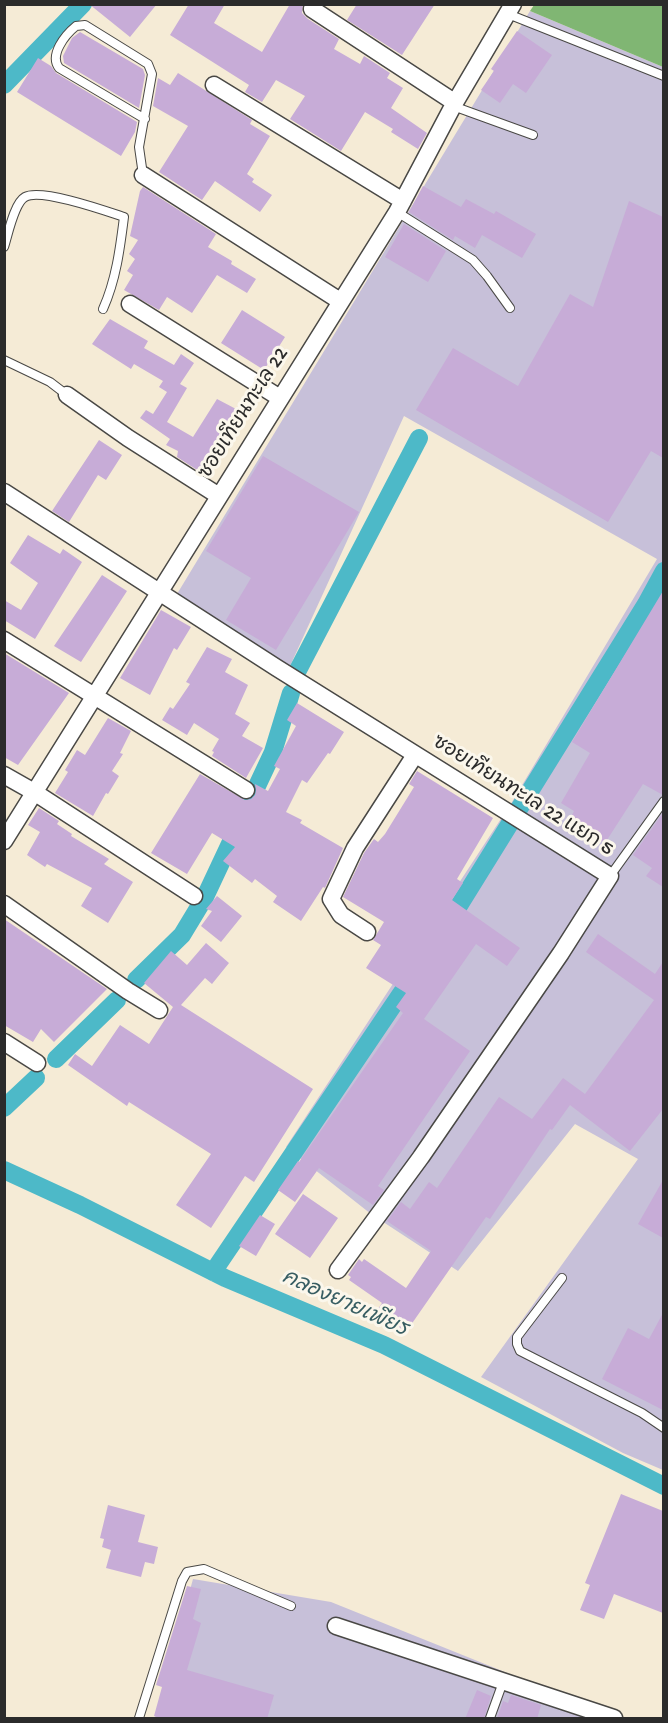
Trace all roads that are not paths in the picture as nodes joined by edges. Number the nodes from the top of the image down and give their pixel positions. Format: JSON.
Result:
{"nodes":[{"id":1,"x":312,"y":9,"type":"dead end"},
{"id":2,"x":511,"y":9,"type":"edge"},
{"id":3,"x":663,"y":76,"type":"edge"},
{"id":4,"x":214,"y":86,"type":"dead end"},
{"id":5,"x":454,"y":104,"type":"junction"},
{"id":6,"x":145,"y":118,"type":"junction"},
{"id":7,"x":533,"y":135,"type":"dead end"},
{"id":8,"x":142,"y":176,"type":"joint"},
{"id":9,"x":400,"y":206,"type":"junction"},
{"id":10,"x":4,"y":247,"type":"edge"},
{"id":11,"x":340,"y":301,"type":"junction"},
{"id":12,"x":130,"y":304,"type":"dead end"},
{"id":13,"x":510,"y":308,"type":"dead end"},
{"id":14,"x":103,"y":309,"type":"dead end"},
{"id":15,"x":4,"y":360,"type":"edge"},
{"id":16,"x":67,"y":395,"type":"joint"},
{"id":17,"x":280,"y":398,"type":"junction"},
{"id":18,"x":4,"y":492,"type":"edge"},
{"id":19,"x":219,"y":496,"type":"junction"},
{"id":20,"x":160,"y":592,"type":"junction"},
{"id":21,"x":4,"y":640,"type":"edge"},
{"id":22,"x":94,"y":696,"type":"junction"},
{"id":23,"x":415,"y":755,"type":"junction"},
{"id":24,"x":4,"y":774,"type":"edge"},
{"id":25,"x":246,"y":790,"type":"dead end"},
{"id":26,"x":34,"y":792,"type":"junction"},
{"id":27,"x":663,"y":801,"type":"edge"},
{"id":28,"x":4,"y":841,"type":"edge"},
{"id":29,"x":610,"y":876,"type":"junction"},
{"id":30,"x":194,"y":896,"type":"dead end"},
{"id":31,"x":4,"y":904,"type":"edge"},
{"id":32,"x":367,"y":932,"type":"dead end"},
{"id":33,"x":159,"y":1010,"type":"dead end"},
{"id":34,"x":4,"y":1042,"type":"edge"},
{"id":35,"x":37,"y":1063,"type":"dead end"},
{"id":36,"x":338,"y":1270,"type":"dead end"},
{"id":37,"x":562,"y":1278,"type":"dead end"},
{"id":38,"x":663,"y":1428,"type":"edge"},
{"id":39,"x":291,"y":1606,"type":"dead end"},
{"id":40,"x":336,"y":1626,"type":"dead end"},
{"id":41,"x":503,"y":1682,"type":"junction"},
{"id":42,"x":138,"y":1719,"type":"edge"},
{"id":43,"x":490,"y":1719,"type":"edge"},
{"id":44,"x":614,"y":1719,"type":"edge"}],
"edges":[{"from":1,"to":5,"type":"street"},
{"from":2,"to":3,"type":"lane"},
{"from":2,"to":5,"type":"street","name":"ซอยเทียนทะเล 22"},
{"from":4,"to":9,"type":"street"},
{"from":5,"to":7,"type":"lane"},
{"from":5,"to":9,"type":"street","name":"ซอยเทียนทะเล 22"},
{"from":6,"to":6,"type":"lane"},
{"from":6,"to":8,"type":"lane"},
{"from":8,"to":11,"type":"street"},
{"from":9,"to":11,"type":"street","name":"ซอยเทียนทะเล 22"},
{"from":9,"to":13,"type":"lane"},
{"from":10,"to":14,"type":"lane"},
{"from":11,"to":17,"type":"street","name":"ซอยเทียนทะเล 22"},
{"from":12,"to":17,"type":"street"},
{"from":15,"to":16,"type":"lane"},
{"from":16,"to":19,"type":"street"},
{"from":17,"to":19,"type":"street","name":"ซอยเทียนทะเล 22"},
{"from":18,"to":20,"type":"street","name":"ซอยเทียนทะเล 22 แยก 5"},
{"from":19,"to":20,"type":"street","name":"ซอยเทียนทะเล 22"},
{"from":20,"to":22,"type":"street","name":"ซอยเทียนทะเล 22"},
{"from":20,"to":23,"type":"street","name":"ซอยเทียนทะเล 22 แยก 5"},
{"from":21,"to":22,"type":"street"},
{"from":22,"to":25,"type":"street"},
{"from":22,"to":26,"type":"street","name":"ซอยเทียนทะเล 22"},
{"from":23,"to":29,"type":"street","name":"ซอยเทียนทะเล 22 แยก 5"},
{"from":23,"to":32,"type":"street"},
{"from":24,"to":26,"type":"street"},
{"from":26,"to":28,"type":"street","name":"ซอยเทียนทะเล 22"},
{"from":26,"to":30,"type":"street"},
{"from":27,"to":29,"type":"lane"},
{"from":29,"to":36,"type":"street","name":"ซอยเทียนทะเล 22 แยก 5"},
{"from":31,"to":33,"type":"street"},
{"from":34,"to":35,"type":"street"},
{"from":37,"to":38,"type":"lane"},
{"from":39,"to":42,"type":"lane"},
{"from":40,"to":41,"type":"street"},
{"from":41,"to":43,"type":"lane"},
{"from":41,"to":44,"type":"street"}]}
